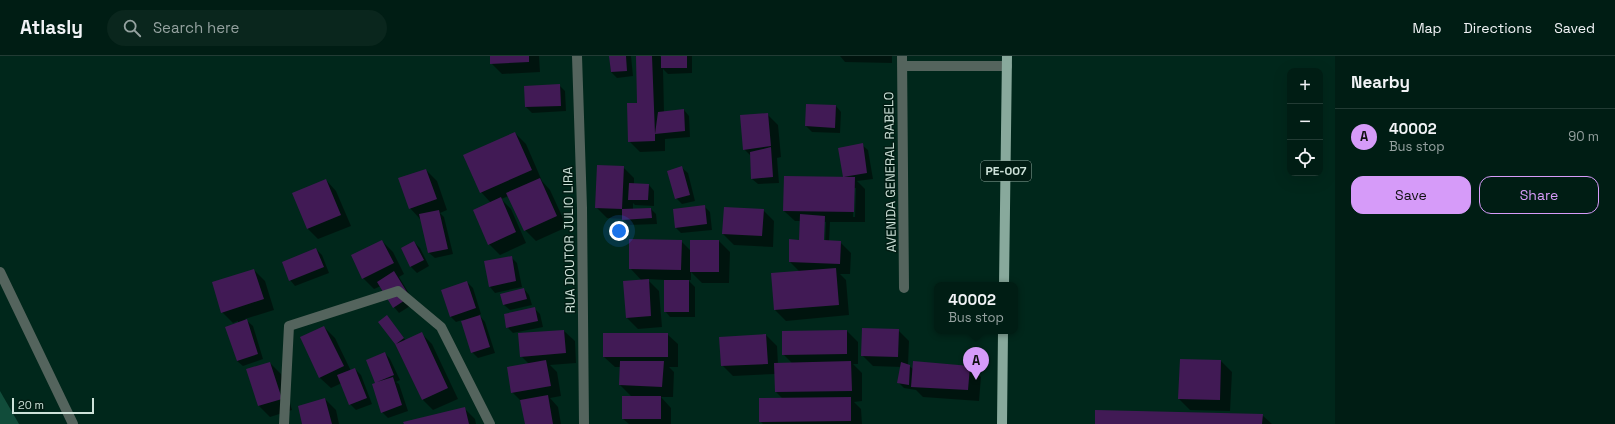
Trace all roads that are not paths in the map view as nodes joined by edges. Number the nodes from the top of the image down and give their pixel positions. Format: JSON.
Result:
{"nodes":[{"id":1,"x":577,"y":56,"type":"edge"},
{"id":2,"x":902,"y":61,"type":"edge"},
{"id":3,"x":1007,"y":61,"type":"edge"},
{"id":4,"x":0,"y":272,"type":"edge"},
{"id":5,"x":1004,"y":282,"type":"edge"},
{"id":6,"x":904,"y":288,"type":"dead end"},
{"id":7,"x":1003,"y":334,"type":"edge"},
{"id":8,"x":73,"y":424,"type":"edge"},
{"id":9,"x":284,"y":424,"type":"edge"},
{"id":10,"x":490,"y":424,"type":"edge"},
{"id":11,"x":584,"y":424,"type":"edge"},
{"id":12,"x":1002,"y":424,"type":"edge"}],
"edges":[{"from":1,"to":11,"type":"street","name":"RUA DOUTOR JULIO LIRA"},
{"from":2,"to":3,"type":"street"},
{"from":2,"to":6,"type":"street","name":"AVENIDA GENERAL RABELO"},
{"from":3,"to":5,"type":"main road","number":"PE-007"},
{"from":4,"to":8,"type":"street"},
{"from":7,"to":12,"type":"main road"},
{"from":9,"to":10,"type":"street"}]}
